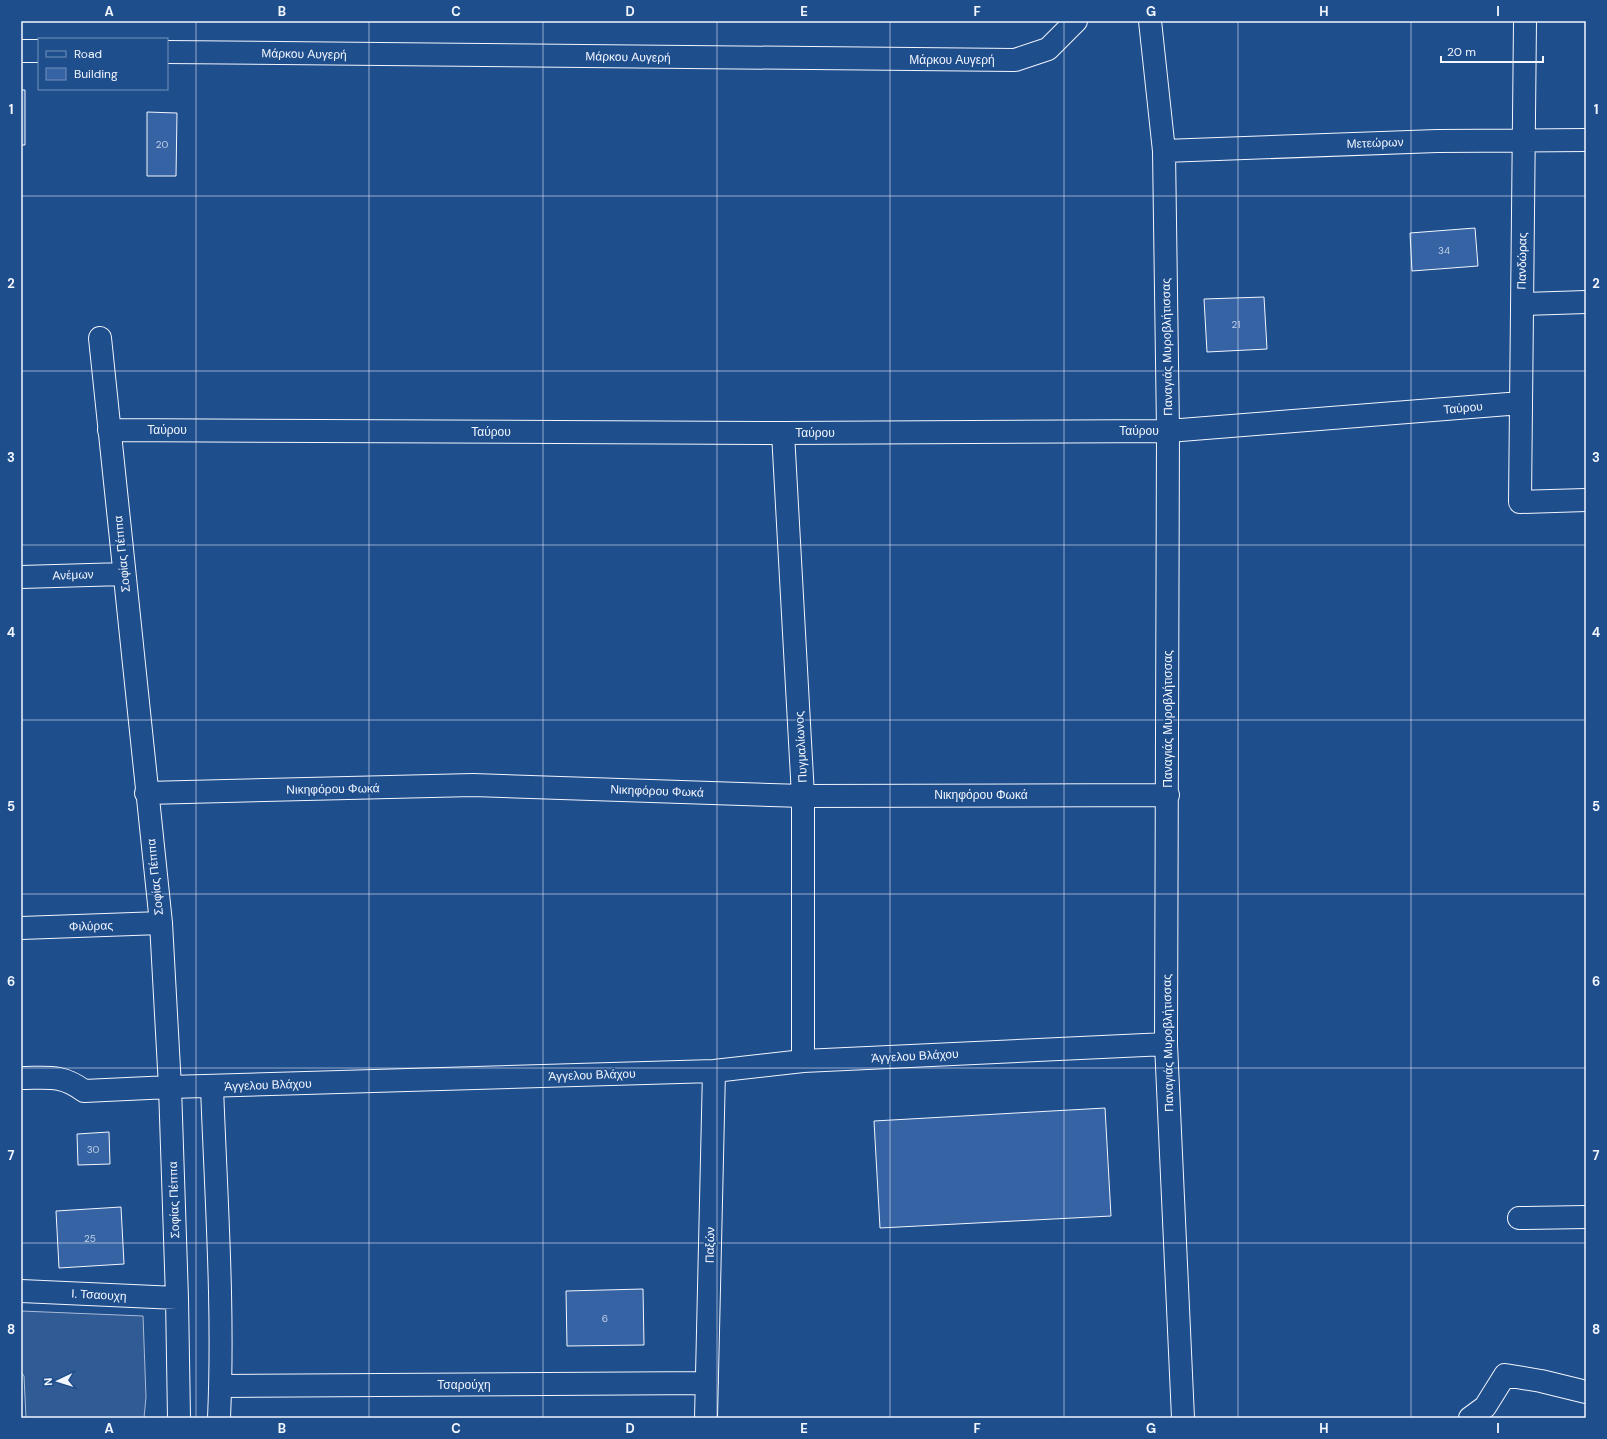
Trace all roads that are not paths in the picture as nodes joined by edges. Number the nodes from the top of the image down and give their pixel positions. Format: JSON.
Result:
{"nodes":[{"id":1,"x":1076,"y":21,"type":"edge"},
{"id":2,"x":1150,"y":21,"type":"edge"},
{"id":3,"x":1525,"y":21,"type":"edge"},
{"id":4,"x":21,"y":51,"type":"edge"},
{"id":5,"x":38,"y":51,"type":"edge"},
{"id":6,"x":168,"y":52,"type":"edge"},
{"id":7,"x":1523,"y":140,"type":"junction"},
{"id":8,"x":1586,"y":140,"type":"edge"},
{"id":9,"x":1164,"y":151,"type":"junction"},
{"id":10,"x":1586,"y":302,"type":"edge"},
{"id":11,"x":1522,"y":304,"type":"junction"},
{"id":12,"x":100,"y":338,"type":"dead end"},
{"id":13,"x":1521,"y":403,"type":"junction"},
{"id":14,"x":109,"y":430,"type":"junction"},
{"id":15,"x":1168,"y":431,"type":"junction"},
{"id":16,"x":783,"y":433,"type":"junction"},
{"id":17,"x":1586,"y":500,"type":"edge"},
{"id":18,"x":124,"y":574,"type":"junction"},
{"id":19,"x":21,"y":577,"type":"edge"},
{"id":20,"x":146,"y":794,"type":"junction"},
{"id":21,"x":1168,"y":795,"type":"junction"},
{"id":22,"x":803,"y":796,"type":"junction"},
{"id":23,"x":160,"y":923,"type":"junction"},
{"id":24,"x":21,"y":928,"type":"edge"},
{"id":25,"x":1166,"y":1044,"type":"junction"},
{"id":26,"x":803,"y":1061,"type":"junction"},
{"id":27,"x":714,"y":1071,"type":"junction"},
{"id":28,"x":21,"y":1078,"type":"edge"},
{"id":29,"x":170,"y":1087,"type":"junction"},
{"id":30,"x":212,"y":1087,"type":"junction"},
{"id":31,"x":1586,"y":1217,"type":"edge"},
{"id":32,"x":1519,"y":1218,"type":"dead end"},
{"id":33,"x":21,"y":1291,"type":"edge"},
{"id":34,"x":177,"y":1298,"type":"junction"},
{"id":35,"x":707,"y":1383,"type":"junction"},
{"id":36,"x":221,"y":1386,"type":"junction"},
{"id":37,"x":1586,"y":1392,"type":"edge"},
{"id":38,"x":179,"y":1418,"type":"edge"},
{"id":39,"x":219,"y":1418,"type":"edge"},
{"id":40,"x":706,"y":1418,"type":"edge"},
{"id":41,"x":1183,"y":1418,"type":"edge"},
{"id":42,"x":1470,"y":1418,"type":"edge"}],
"edges":[{"from":1,"to":6,"type":"street","name":"Μάρκου Αυγερή"},
{"from":2,"to":9,"type":"street","name":"Παναγιάς Μυροβλήτισσας"},
{"from":3,"to":7,"type":"street","name":"Πανδώρας"},
{"from":4,"to":5,"type":"street"},
{"from":7,"to":8,"type":"street","name":"Μετεώρων"},
{"from":7,"to":9,"type":"street","name":"Μετεώρων"},
{"from":7,"to":11,"type":"street","name":"Πανδώρας"},
{"from":9,"to":15,"type":"street","name":"Παναγιάς Μυροβλήτισσας"},
{"from":10,"to":11,"type":"street"},
{"from":11,"to":13,"type":"street","name":"Πανδώρας"},
{"from":12,"to":14,"type":"street","name":"Σοφίας Πέππα"},
{"from":13,"to":15,"type":"street","name":"Ταύρου"},
{"from":13,"to":17,"type":"street","name":"Πανδώρας"},
{"from":14,"to":16,"type":"street","name":"Ταύρου"},
{"from":14,"to":18,"type":"street","name":"Σοφίας Πέππα"},
{"from":15,"to":16,"type":"street","name":"Ταύρου"},
{"from":15,"to":21,"type":"street","name":"Παναγιάς Μυροβλήτισσας"},
{"from":16,"to":22,"type":"street","name":"Πυγμαλίωνος"},
{"from":18,"to":19,"type":"street","name":"Ανέμων"},
{"from":18,"to":20,"type":"street","name":"Σοφίας Πέππα"},
{"from":20,"to":22,"type":"street","name":"Νικηφόρου Φωκά"},
{"from":20,"to":23,"type":"street","name":"Σοφίας Πέππα"},
{"from":21,"to":22,"type":"street","name":"Νικηφόρου Φωκά"},
{"from":21,"to":25,"type":"street","name":"Παναγιάς Μυροβλήτισσας"},
{"from":22,"to":26,"type":"street","name":"Πυγμαλίωνος"},
{"from":23,"to":24,"type":"street","name":"Φιλύρας"},
{"from":23,"to":29,"type":"street","name":"Σοφίας Πέππα"},
{"from":25,"to":26,"type":"street","name":"Άγγελου Βλάχου"},
{"from":25,"to":41,"type":"street","name":"Παναγιάς Μυροβλήτισσας"},
{"from":26,"to":27,"type":"street","name":"Άγγελου Βλάχου"},
{"from":27,"to":30,"type":"street","name":"Άγγελου Βλάχου"},
{"from":27,"to":35,"type":"street","name":"Παξών"},
{"from":28,"to":29,"type":"street","name":"Άγγελου Βλάχου"},
{"from":29,"to":30,"type":"street","name":"Άγγελου Βλάχου"},
{"from":29,"to":34,"type":"street","name":"Σοφίας Πέππα"},
{"from":30,"to":36,"type":"street"},
{"from":31,"to":32,"type":"street"},
{"from":33,"to":34,"type":"street","name":"Ι. Τσαουχη"},
{"from":34,"to":38,"type":"street","name":"Σοφίας Πέππα"},
{"from":35,"to":36,"type":"street","name":"Τσαρούχη"},
{"from":35,"to":40,"type":"street","name":"Παξών"},
{"from":36,"to":39,"type":"street"},
{"from":37,"to":42,"type":"street"}]}
